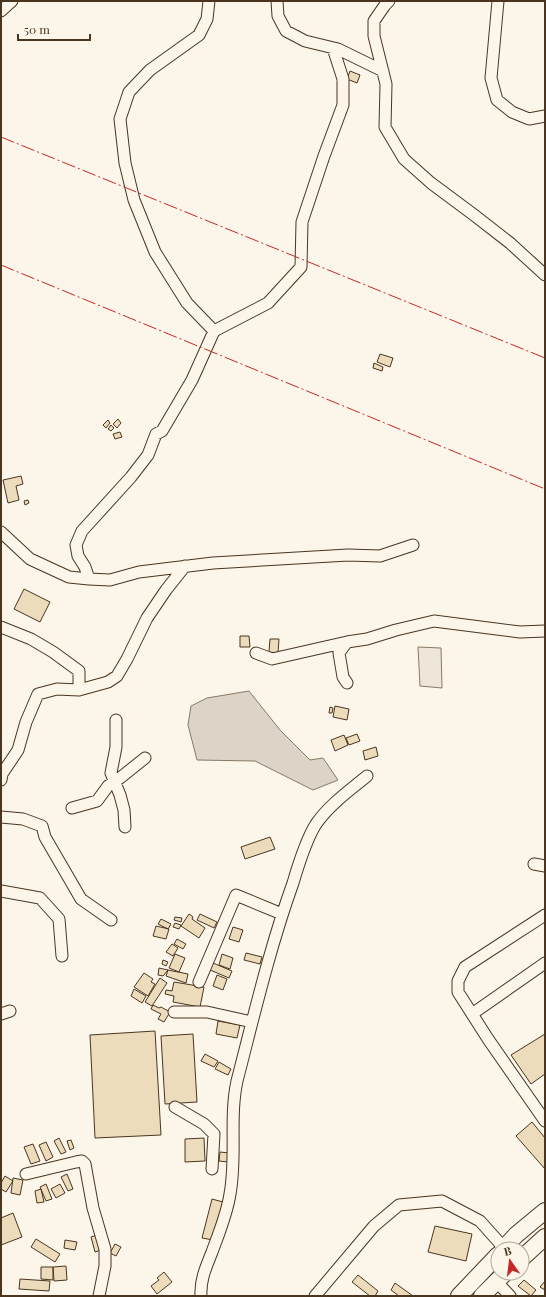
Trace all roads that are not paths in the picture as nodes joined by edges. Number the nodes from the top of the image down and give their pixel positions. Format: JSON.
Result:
{"nodes":[{"id":1,"x":12,"y":1,"type":"edge"},
{"id":2,"x":209,"y":1,"type":"edge"},
{"id":3,"x":277,"y":1,"type":"edge"},
{"id":4,"x":389,"y":1,"type":"edge"},
{"id":5,"x":498,"y":1,"type":"edge"},
{"id":6,"x":1,"y":11,"type":"edge"},
{"id":7,"x":333,"y":48,"type":"junction"},
{"id":8,"x":383,"y":71,"type":"junction"},
{"id":9,"x":545,"y":116,"type":"edge"},
{"id":10,"x":545,"y":275,"type":"edge"},
{"id":11,"x":214,"y":331,"type":"junction"},
{"id":12,"x":1,"y":532,"type":"edge"},
{"id":13,"x":413,"y":545,"type":"dead end"},
{"id":14,"x":185,"y":566,"type":"junction"},
{"id":15,"x":89,"y":579,"type":"junction"},
{"id":16,"x":1,"y":627,"type":"edge"},
{"id":17,"x":545,"y":631,"type":"edge"},
{"id":18,"x":347,"y":642,"type":"junction"},
{"id":19,"x":256,"y":653,"type":"dead end"},
{"id":20,"x":347,"y":683,"type":"dead end"},
{"id":21,"x":79,"y":690,"type":"junction"},
{"id":22,"x":116,"y":720,"type":"dead end"},
{"id":23,"x":145,"y":758,"type":"dead end"},
{"id":24,"x":1,"y":776,"type":"edge"},
{"id":25,"x":366,"y":776,"type":"dead end"},
{"id":26,"x":115,"y":782,"type":"junction"},
{"id":27,"x":72,"y":808,"type":"dead end"},
{"id":28,"x":1,"y":817,"type":"edge"},
{"id":29,"x":125,"y":827,"type":"dead end"},
{"id":30,"x":1,"y":891,"type":"edge"},
{"id":31,"x":282,"y":914,"type":"junction"},
{"id":32,"x":545,"y":915,"type":"edge"},
{"id":33,"x":111,"y":920,"type":"dead end"},
{"id":34,"x":62,"y":956,"type":"dead end"},
{"id":35,"x":545,"y":963,"type":"edge"},
{"id":36,"x":199,"y":982,"type":"dead end"},
{"id":37,"x":174,"y":1012,"type":"dead end"},
{"id":38,"x":472,"y":1014,"type":"junction"},
{"id":39,"x":252,"y":1022,"type":"junction"},
{"id":40,"x":175,"y":1107,"type":"dead end"},
{"id":41,"x":545,"y":1121,"type":"edge"},
{"id":42,"x":212,"y":1169,"type":"dead end"},
{"id":43,"x":26,"y":1174,"type":"dead end"},
{"id":44,"x":545,"y":1211,"type":"edge"},
{"id":45,"x":545,"y":1237,"type":"edge"},
{"id":46,"x":495,"y":1241,"type":"edge"},
{"id":47,"x":511,"y":1241,"type":"edge"},
{"id":48,"x":530,"y":1251,"type":"edge"},
{"id":49,"x":490,"y":1264,"type":"edge"},
{"id":50,"x":497,"y":1281,"type":"edge"},
{"id":51,"x":503,"y":1281,"type":"edge"},
{"id":52,"x":99,"y":1296,"type":"edge"},
{"id":53,"x":201,"y":1296,"type":"edge"},
{"id":54,"x":315,"y":1296,"type":"edge"},
{"id":55,"x":459,"y":1296,"type":"edge"},
{"id":56,"x":482,"y":1296,"type":"edge"},
{"id":57,"x":510,"y":1296,"type":"edge"}],
"edges":[{"from":1,"to":6,"type":"street"},
{"from":2,"to":11,"type":"street"},
{"from":3,"to":7,"type":"street"},
{"from":4,"to":8,"type":"street"},
{"from":5,"to":9,"type":"street"},
{"from":7,"to":8,"type":"street"},
{"from":7,"to":11,"type":"street"},
{"from":8,"to":10,"type":"street"},
{"from":11,"to":15,"type":"street"},
{"from":12,"to":15,"type":"street"},
{"from":13,"to":14,"type":"street"},
{"from":14,"to":15,"type":"street"},
{"from":14,"to":21,"type":"street"},
{"from":16,"to":21,"type":"street"},
{"from":17,"to":18,"type":"street"},
{"from":18,"to":19,"type":"street"},
{"from":18,"to":20,"type":"street"},
{"from":21,"to":24,"type":"street"},
{"from":22,"to":26,"type":"street"},
{"from":23,"to":26,"type":"street"},
{"from":25,"to":31,"type":"street"},
{"from":26,"to":27,"type":"street"},
{"from":26,"to":29,"type":"street"},
{"from":28,"to":33,"type":"street"},
{"from":30,"to":34,"type":"street"},
{"from":31,"to":36,"type":"street"},
{"from":31,"to":39,"type":"street"},
{"from":32,"to":38,"type":"street"},
{"from":35,"to":38,"type":"street"},
{"from":37,"to":39,"type":"street"},
{"from":38,"to":41,"type":"street"},
{"from":39,"to":53,"type":"street"},
{"from":40,"to":42,"type":"street"},
{"from":43,"to":52,"type":"street"},
{"from":44,"to":47,"type":"highway"},
{"from":45,"to":48,"type":"highway"},
{"from":46,"to":54,"type":"street"},
{"from":49,"to":55,"type":"highway"},
{"from":50,"to":56,"type":"highway"},
{"from":51,"to":57,"type":"street"}]}
